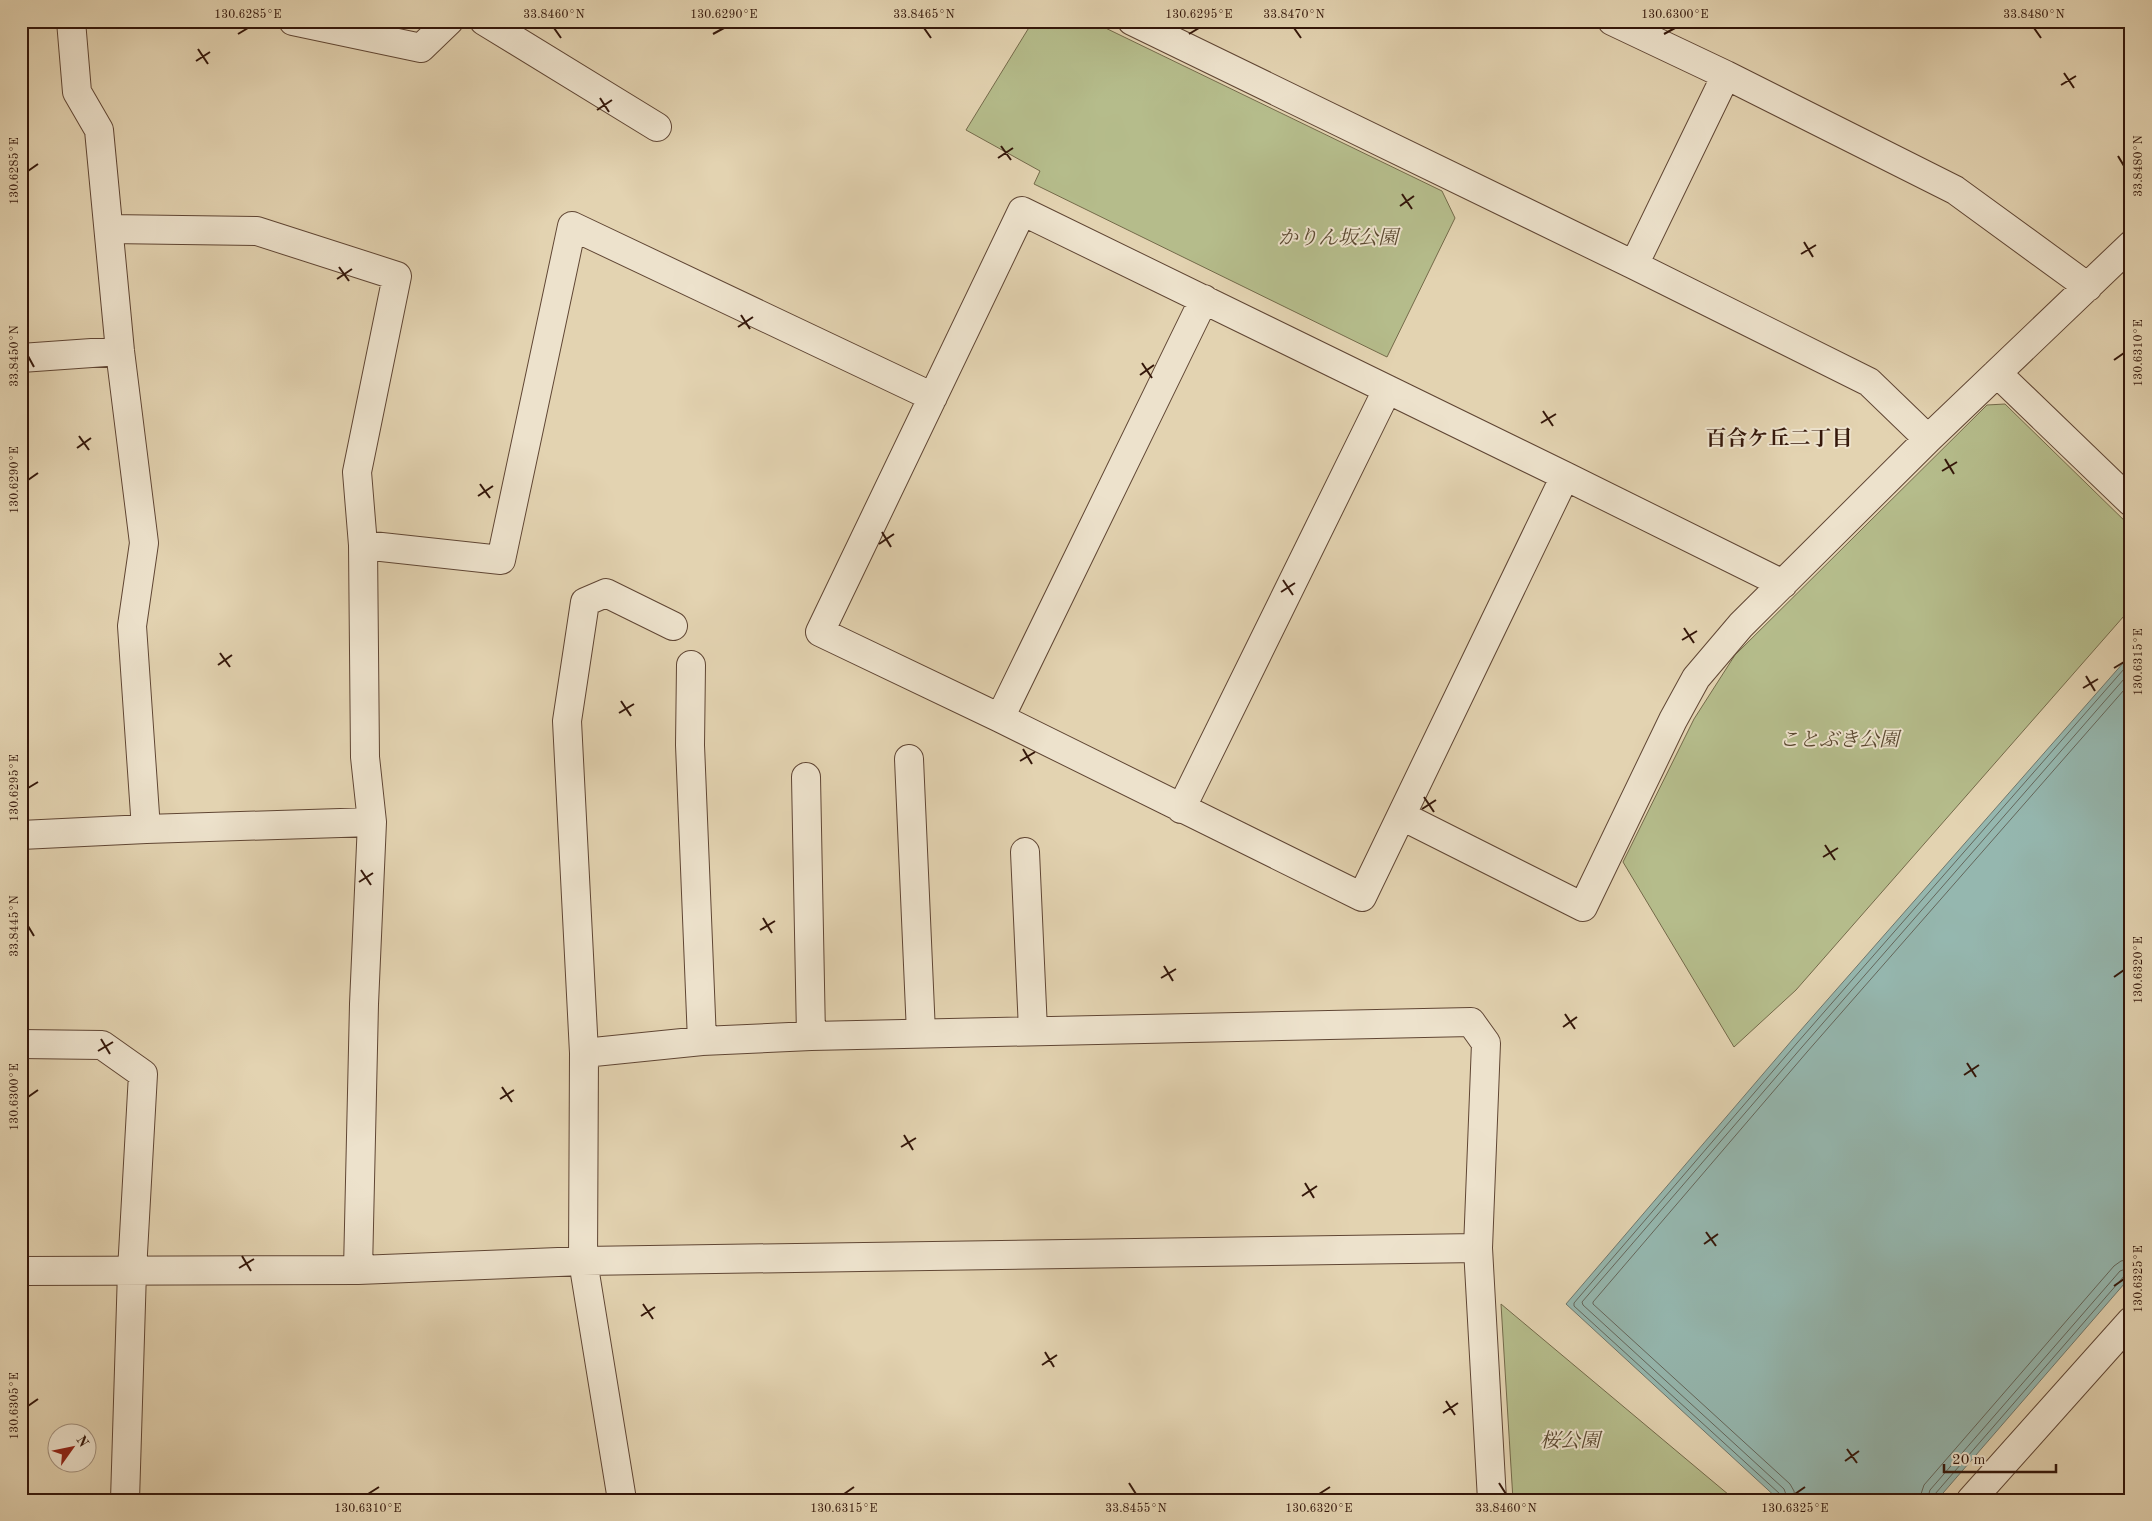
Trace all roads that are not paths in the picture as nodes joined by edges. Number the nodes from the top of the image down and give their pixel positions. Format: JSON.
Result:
{"nodes":[{"id":1,"x":71,"y":21,"type":"edge"},
{"id":2,"x":293,"y":21,"type":"edge"},
{"id":3,"x":449,"y":21,"type":"edge"},
{"id":4,"x":484,"y":21,"type":"edge"},
{"id":5,"x":1132,"y":21,"type":"edge"},
{"id":6,"x":1612,"y":21,"type":"edge"},
{"id":7,"x":1726,"y":75,"type":"junction"},
{"id":8,"x":658,"y":127,"type":"dead end"},
{"id":9,"x":110,"y":229,"type":"junction"},
{"id":10,"x":2131,"y":245,"type":"edge"},
{"id":11,"x":1634,"y":265,"type":"junction"},
{"id":12,"x":2088,"y":287,"type":"junction"},
{"id":13,"x":1204,"y":299,"type":"junction"},
{"id":14,"x":120,"y":351,"type":"junction"},
{"id":15,"x":21,"y":358,"type":"edge"},
{"id":16,"x":1997,"y":372,"type":"junction"},
{"id":17,"x":1387,"y":390,"type":"junction"},
{"id":18,"x":933,"y":397,"type":"junction"},
{"id":19,"x":1928,"y":439,"type":"junction"},
{"id":20,"x":1565,"y":476,"type":"junction"},
{"id":21,"x":2131,"y":502,"type":"edge"},
{"id":22,"x":363,"y":545,"type":"junction"},
{"id":23,"x":1783,"y":584,"type":"junction"},
{"id":24,"x":673,"y":626,"type":"dead end"},
{"id":25,"x":691,"y":665,"type":"dead end"},
{"id":26,"x":1000,"y":718,"type":"junction"},
{"id":27,"x":909,"y":759,"type":"dead end"},
{"id":28,"x":806,"y":777,"type":"dead end"},
{"id":29,"x":1181,"y":809,"type":"junction"},
{"id":30,"x":1402,"y":816,"type":"junction"},
{"id":31,"x":372,"y":822,"type":"junction"},
{"id":32,"x":146,"y":829,"type":"junction"},
{"id":33,"x":21,"y":835,"type":"edge"},
{"id":34,"x":1025,"y":852,"type":"dead end"},
{"id":35,"x":1033,"y":1030,"type":"junction"},
{"id":36,"x":921,"y":1033,"type":"junction"},
{"id":37,"x":811,"y":1036,"type":"junction"},
{"id":38,"x":702,"y":1041,"type":"junction"},
{"id":39,"x":21,"y":1044,"type":"edge"},
{"id":40,"x":584,"y":1053,"type":"junction"},
{"id":41,"x":1478,"y":1248,"type":"junction"},
{"id":42,"x":582,"y":1261,"type":"junction"},
{"id":43,"x":358,"y":1270,"type":"junction"},
{"id":44,"x":21,"y":1271,"type":"edge"},
{"id":45,"x":132,"y":1271,"type":"junction"},
{"id":46,"x":2131,"y":1321,"type":"edge"},
{"id":47,"x":125,"y":1500,"type":"edge"},
{"id":48,"x":622,"y":1500,"type":"edge"},
{"id":49,"x":1492,"y":1500,"type":"edge"},
{"id":50,"x":1971,"y":1500,"type":"edge"}],
"edges":[{"from":1,"to":9,"type":"street"},
{"from":2,"to":3,"type":"street"},
{"from":4,"to":8,"type":"street"},
{"from":5,"to":11,"type":"street"},
{"from":6,"to":7,"type":"street"},
{"from":7,"to":11,"type":"street"},
{"from":7,"to":12,"type":"street"},
{"from":9,"to":14,"type":"street"},
{"from":9,"to":22,"type":"street"},
{"from":10,"to":12,"type":"street"},
{"from":11,"to":19,"type":"street"},
{"from":12,"to":16,"type":"street"},
{"from":13,"to":17,"type":"street"},
{"from":13,"to":18,"type":"street"},
{"from":13,"to":26,"type":"street"},
{"from":14,"to":15,"type":"street"},
{"from":14,"to":32,"type":"street"},
{"from":16,"to":19,"type":"street"},
{"from":16,"to":21,"type":"street"},
{"from":17,"to":20,"type":"street"},
{"from":17,"to":29,"type":"street"},
{"from":18,"to":22,"type":"street"},
{"from":18,"to":26,"type":"street"},
{"from":19,"to":23,"type":"street"},
{"from":20,"to":23,"type":"street"},
{"from":20,"to":30,"type":"street"},
{"from":22,"to":31,"type":"street"},
{"from":23,"to":30,"type":"street"},
{"from":24,"to":40,"type":"street"},
{"from":25,"to":38,"type":"street"},
{"from":26,"to":29,"type":"street"},
{"from":27,"to":36,"type":"street"},
{"from":28,"to":37,"type":"street"},
{"from":29,"to":30,"type":"street"},
{"from":31,"to":32,"type":"street"},
{"from":31,"to":43,"type":"street"},
{"from":32,"to":33,"type":"street"},
{"from":34,"to":35,"type":"street"},
{"from":35,"to":36,"type":"street"},
{"from":35,"to":41,"type":"street"},
{"from":36,"to":37,"type":"street"},
{"from":37,"to":38,"type":"street"},
{"from":38,"to":40,"type":"street"},
{"from":39,"to":45,"type":"street"},
{"from":40,"to":42,"type":"street"},
{"from":41,"to":42,"type":"street"},
{"from":41,"to":49,"type":"street"},
{"from":42,"to":43,"type":"street"},
{"from":42,"to":48,"type":"street"},
{"from":43,"to":45,"type":"street"},
{"from":44,"to":45,"type":"street"},
{"from":45,"to":47,"type":"street"},
{"from":46,"to":50,"type":"street"}]}
